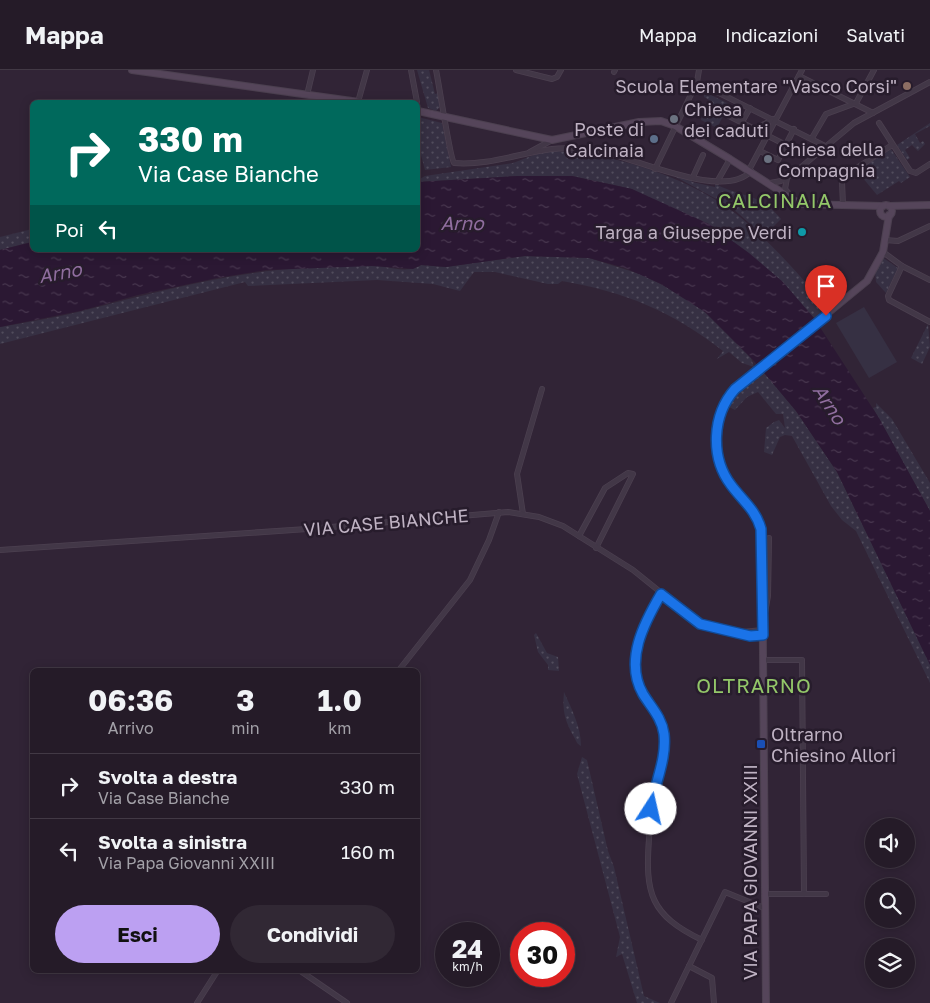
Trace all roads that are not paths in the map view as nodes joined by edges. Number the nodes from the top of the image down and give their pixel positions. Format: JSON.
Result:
{"nodes":[{"id":1,"x":132,"y":70,"type":"edge"},
{"id":2,"x":314,"y":70,"type":"edge"},
{"id":3,"x":367,"y":70,"type":"edge"},
{"id":4,"x":411,"y":70,"type":"edge"},
{"id":5,"x":436,"y":70,"type":"edge"},
{"id":6,"x":516,"y":70,"type":"edge"},
{"id":7,"x":560,"y":70,"type":"edge"},
{"id":8,"x":699,"y":70,"type":"edge"},
{"id":9,"x":802,"y":70,"type":"edge"},
{"id":10,"x":874,"y":70,"type":"edge"},
{"id":11,"x":799,"y":76,"type":"junction"},
{"id":12,"x":697,"y":82,"type":"junction"},
{"id":13,"x":930,"y":82,"type":"edge"},
{"id":14,"x":307,"y":95,"type":"junction"},
{"id":15,"x":343,"y":100,"type":"edge"},
{"id":16,"x":359,"y":100,"type":"edge"},
{"id":17,"x":416,"y":100,"type":"edge"},
{"id":18,"x":852,"y":104,"type":"junction"},
{"id":19,"x":750,"y":108,"type":"junction"},
{"id":20,"x":420,"y":111,"type":"edge"},
{"id":21,"x":873,"y":113,"type":"junction"},
{"id":22,"x":725,"y":114,"type":"dead end"},
{"id":23,"x":445,"y":117,"type":"junction"},
{"id":24,"x":775,"y":120,"type":"junction"},
{"id":25,"x":742,"y":122,"type":"junction"},
{"id":26,"x":879,"y":123,"type":"dead end"},
{"id":27,"x":675,"y":126,"type":"junction"},
{"id":28,"x":794,"y":129,"type":"junction"},
{"id":29,"x":755,"y":130,"type":"junction"},
{"id":30,"x":768,"y":136,"type":"junction"},
{"id":31,"x":812,"y":138,"type":"junction"},
{"id":32,"x":552,"y":140,"type":"junction"},
{"id":33,"x":786,"y":145,"type":"junction"},
{"id":34,"x":892,"y":145,"type":"junction"},
{"id":35,"x":827,"y":147,"type":"junction"},
{"id":36,"x":760,"y":151,"type":"junction"},
{"id":37,"x":527,"y":154,"type":"junction"},
{"id":38,"x":703,"y":155,"type":"dead end"},
{"id":39,"x":730,"y":159,"type":"junction"},
{"id":40,"x":930,"y":164,"type":"edge"},
{"id":41,"x":655,"y":169,"type":"junction"},
{"id":42,"x":750,"y":171,"type":"junction"},
{"id":43,"x":693,"y":177,"type":"junction"},
{"id":44,"x":788,"y":177,"type":"junction"},
{"id":45,"x":717,"y":182,"type":"junction"},
{"id":46,"x":770,"y":182,"type":"junction"},
{"id":47,"x":795,"y":200,"type":"junction"},
{"id":48,"x":843,"y":205,"type":"junction"},
{"id":49,"x":930,"y":205,"type":"edge"},
{"id":50,"x":886,"y":211,"type":"junction"},
{"id":51,"x":930,"y":226,"type":"edge"},
{"id":52,"x":885,"y":240,"type":"junction"},
{"id":53,"x":883,"y":252,"type":"junction"},
{"id":54,"x":902,"y":266,"type":"junction"},
{"id":55,"x":930,"y":280,"type":"edge"},
{"id":56,"x":930,"y":322,"type":"edge"},
{"id":57,"x":542,"y":389,"type":"dead end"},
{"id":58,"x":499,"y":512,"type":"junction"},
{"id":59,"x":523,"y":514,"type":"junction"},
{"id":60,"x":579,"y":536,"type":"junction"},
{"id":61,"x":770,"y":538,"type":"dead end"},
{"id":62,"x":596,"y":548,"type":"junction"},
{"id":63,"x":0,"y":550,"type":"edge"},
{"id":64,"x":661,"y":594,"type":"junction"},
{"id":65,"x":763,"y":620,"type":"junction"},
{"id":66,"x":738,"y":633,"type":"junction"},
{"id":67,"x":763,"y":633,"type":"junction"},
{"id":68,"x":750,"y":636,"type":"junction"},
{"id":69,"x":763,"y":647,"type":"junction"},
{"id":70,"x":764,"y":660,"type":"junction"},
{"id":71,"x":401,"y":668,"type":"edge"},
{"id":72,"x":764,"y":894,"type":"junction"},
{"id":73,"x":804,"y":894,"type":"junction"},
{"id":74,"x":826,"y":894,"type":"dead end"},
{"id":75,"x":764,"y":908,"type":"junction"},
{"id":76,"x":702,"y":940,"type":"junction"},
{"id":77,"x":689,"y":966,"type":"junction"},
{"id":78,"x":216,"y":973,"type":"edge"},
{"id":79,"x":303,"y":973,"type":"edge"},
{"id":80,"x":196,"y":1003,"type":"edge"},
{"id":81,"x":347,"y":1003,"type":"edge"},
{"id":82,"x":671,"y":1003,"type":"edge"},
{"id":83,"x":714,"y":1003,"type":"edge"},
{"id":84,"x":766,"y":1003,"type":"edge"}],
"edges":[{"from":1,"to":14,"type":"main road"},
{"from":2,"to":14,"type":"street"},
{"from":3,"to":16,"type":"street"},
{"from":4,"to":17,"type":"street"},
{"from":5,"to":23,"type":"street"},
{"from":6,"to":7,"type":"street"},
{"from":8,"to":12,"type":"street"},
{"from":9,"to":11,"type":"street"},
{"from":10,"to":18,"type":"street"},
{"from":11,"to":18,"type":"street"},
{"from":11,"to":24,"type":"street"},
{"from":12,"to":19,"type":"street"},
{"from":12,"to":27,"type":"street"},
{"from":13,"to":21,"type":"street"},
{"from":14,"to":15,"type":"main road"},
{"from":18,"to":21,"type":"street"},
{"from":18,"to":31,"type":"street"},
{"from":19,"to":24,"type":"street"},
{"from":19,"to":25,"type":"street"},
{"from":20,"to":23,"type":"main road"},
{"from":21,"to":35,"type":"street"},
{"from":22,"to":25,"type":"street"},
{"from":23,"to":32,"type":"main road"},
{"from":23,"to":37,"type":"street"},
{"from":24,"to":28,"type":"street"},
{"from":24,"to":29,"type":"street"},
{"from":24,"to":30,"type":"street"},
{"from":25,"to":29,"type":"street"},
{"from":26,"to":34,"type":"street"},
{"from":27,"to":32,"type":"main road"},
{"from":27,"to":39,"type":"main road"},
{"from":27,"to":41,"type":"street"},
{"from":28,"to":31,"type":"street"},
{"from":28,"to":33,"type":"street"},
{"from":29,"to":30,"type":"street"},
{"from":30,"to":33,"type":"street"},
{"from":30,"to":36,"type":"street"},
{"from":31,"to":35,"type":"street"},
{"from":32,"to":37,"type":"street"},
{"from":33,"to":36,"type":"street"},
{"from":34,"to":40,"type":"street"},
{"from":34,"to":48,"type":"street"},
{"from":35,"to":44,"type":"street"},
{"from":36,"to":42,"type":"street"},
{"from":37,"to":41,"type":"street"},
{"from":38,"to":43,"type":"street"},
{"from":39,"to":42,"type":"main road"},
{"from":39,"to":45,"type":"street"},
{"from":41,"to":43,"type":"street"},
{"from":42,"to":45,"type":"street"},
{"from":42,"to":46,"type":"main road"},
{"from":43,"to":45,"type":"street"},
{"from":44,"to":46,"type":"street"},
{"from":44,"to":47,"type":"street"},
{"from":46,"to":47,"type":"main road"},
{"from":47,"to":48,"type":"main road"},
{"from":48,"to":50,"type":"main road"},
{"from":49,"to":50,"type":"main road"},
{"from":50,"to":52,"type":"main road","name":"VIA PAPA GIOVANNI XXIII"},
{"from":51,"to":52,"type":"street"},
{"from":52,"to":53,"type":"main road","name":"VIA PAPA GIOVANNI XXIII"},
{"from":53,"to":54,"type":"street"},
{"from":53,"to":65,"type":"main road","name":"VIA PAPA GIOVANNI XXIII"},
{"from":54,"to":55,"type":"street"},
{"from":54,"to":56,"type":"street"},
{"from":57,"to":59,"type":"street"},
{"from":58,"to":59,"type":"street","name":"VIA CASE BIANCHE"},
{"from":58,"to":63,"type":"street","name":"VIA CASE BIANCHE"},
{"from":58,"to":71,"type":"street"},
{"from":59,"to":60,"type":"street","name":"VIA CASE BIANCHE"},
{"from":60,"to":62,"type":"street","name":"VIA CASE BIANCHE"},
{"from":60,"to":62,"type":"street"},
{"from":61,"to":65,"type":"street","name":"VIA PAPA GIOVANNI XXIII"},
{"from":62,"to":64,"type":"street","name":"VIA CASE BIANCHE"},
{"from":64,"to":66,"type":"street","name":"VIA CASE BIANCHE"},
{"from":64,"to":76,"type":"street"},
{"from":65,"to":67,"type":"main road","name":"VIA PAPA GIOVANNI XXIII"},
{"from":66,"to":67,"type":"street","name":"VIA CASE BIANCHE"},
{"from":66,"to":68,"type":"street","name":"VIA CASE BIANCHE"},
{"from":67,"to":68,"type":"street","name":"VIA CASE BIANCHE"},
{"from":67,"to":69,"type":"main road","name":"VIA PAPA GIOVANNI XXIII"},
{"from":68,"to":69,"type":"street","name":"VIA CASE BIANCHE"},
{"from":69,"to":70,"type":"main road","name":"VIA PAPA GIOVANNI XXIII"},
{"from":70,"to":72,"type":"main road","name":"VIA PAPA GIOVANNI XXIII"},
{"from":70,"to":73,"type":"street"},
{"from":72,"to":73,"type":"street"},
{"from":72,"to":75,"type":"main road","name":"VIA PAPA GIOVANNI XXIII"},
{"from":73,"to":74,"type":"street"},
{"from":75,"to":76,"type":"street"},
{"from":75,"to":84,"type":"main road","name":"VIA PAPA GIOVANNI XXIII"},
{"from":76,"to":77,"type":"street"},
{"from":77,"to":82,"type":"street"},
{"from":77,"to":83,"type":"street"},
{"from":78,"to":80,"type":"street"},
{"from":79,"to":81,"type":"street"}]}
